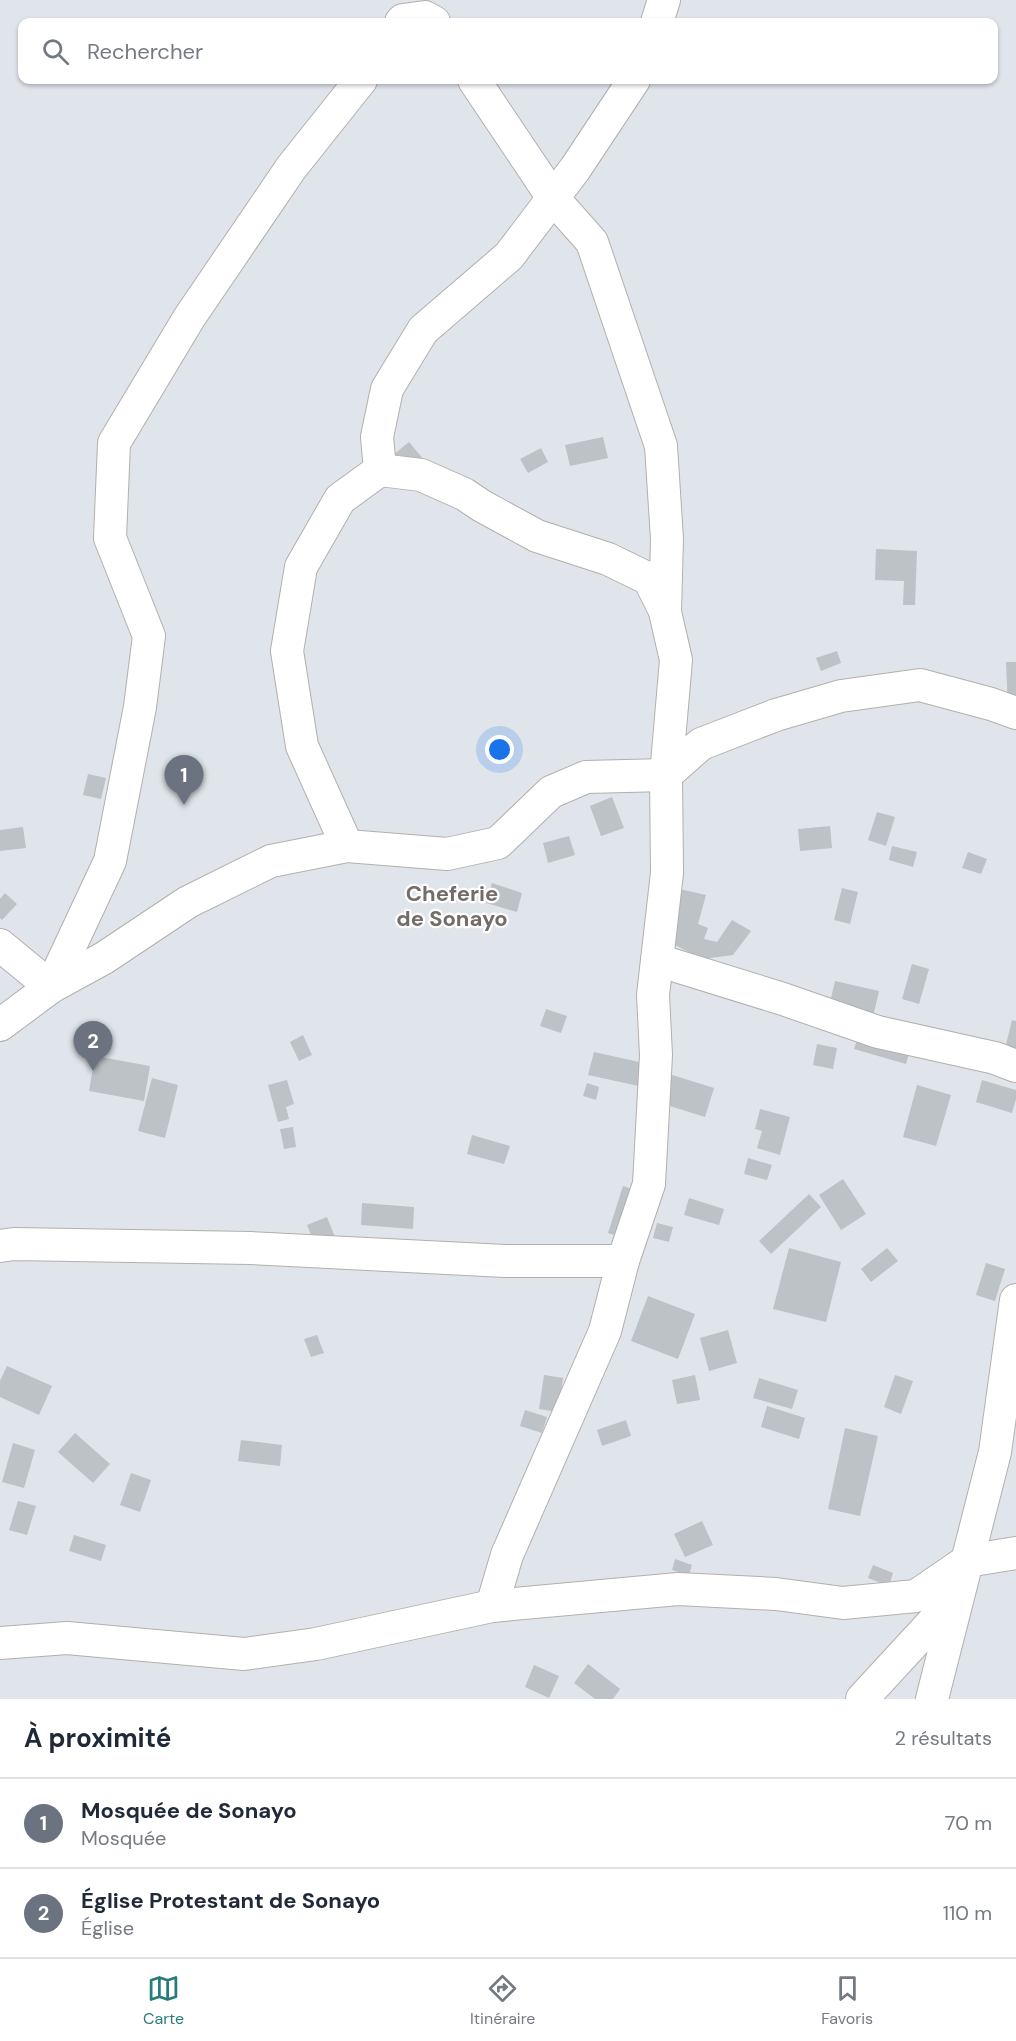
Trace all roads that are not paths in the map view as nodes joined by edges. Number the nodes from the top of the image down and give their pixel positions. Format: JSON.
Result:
{"nodes":[{"id":1,"x":664,"y":0,"type":"edge"},
{"id":2,"x":658,"y":18,"type":"edge"},
{"id":3,"x":358,"y":84,"type":"edge"},
{"id":4,"x":477,"y":84,"type":"edge"},
{"id":5,"x":631,"y":84,"type":"edge"},
{"id":6,"x":553,"y":198,"type":"junction"},
{"id":7,"x":380,"y":470,"type":"junction"},
{"id":8,"x":665,"y":612,"type":"junction"},
{"id":9,"x":1016,"y":713,"type":"edge"},
{"id":10,"x":666,"y":775,"type":"junction"},
{"id":11,"x":347,"y":846,"type":"junction"},
{"id":12,"x":0,"y":945,"type":"edge"},
{"id":13,"x":657,"y":960,"type":"junction"},
{"id":14,"x":51,"y":987,"type":"junction"},
{"id":15,"x":0,"y":1024,"type":"edge"},
{"id":16,"x":1016,"y":1066,"type":"edge"},
{"id":17,"x":0,"y":1246,"type":"edge"},
{"id":18,"x":623,"y":1261,"type":"junction"},
{"id":19,"x":1016,"y":1300,"type":"edge"},
{"id":20,"x":1016,"y":1553,"type":"edge"},
{"id":21,"x":967,"y":1561,"type":"junction"},
{"id":22,"x":959,"y":1593,"type":"junction"},
{"id":23,"x":492,"y":1606,"type":"junction"},
{"id":24,"x":0,"y":1643,"type":"edge"},
{"id":25,"x":862,"y":1699,"type":"edge"},
{"id":26,"x":932,"y":1699,"type":"edge"}],
"edges":[{"from":1,"to":2,"type":"street"},
{"from":3,"to":14,"type":"street"},
{"from":4,"to":6,"type":"street"},
{"from":5,"to":6,"type":"street"},
{"from":6,"to":7,"type":"street"},
{"from":6,"to":8,"type":"street"},
{"from":7,"to":8,"type":"street"},
{"from":7,"to":11,"type":"street"},
{"from":8,"to":10,"type":"street"},
{"from":9,"to":10,"type":"street"},
{"from":10,"to":11,"type":"street"},
{"from":10,"to":13,"type":"street"},
{"from":11,"to":14,"type":"street"},
{"from":12,"to":14,"type":"street"},
{"from":13,"to":16,"type":"street"},
{"from":13,"to":18,"type":"street"},
{"from":14,"to":15,"type":"street"},
{"from":17,"to":18,"type":"street"},
{"from":18,"to":23,"type":"street"},
{"from":19,"to":21,"type":"street"},
{"from":20,"to":21,"type":"street"},
{"from":21,"to":22,"type":"street"},
{"from":21,"to":23,"type":"street"},
{"from":22,"to":25,"type":"street"},
{"from":22,"to":26,"type":"street"},
{"from":23,"to":24,"type":"street"}]}
